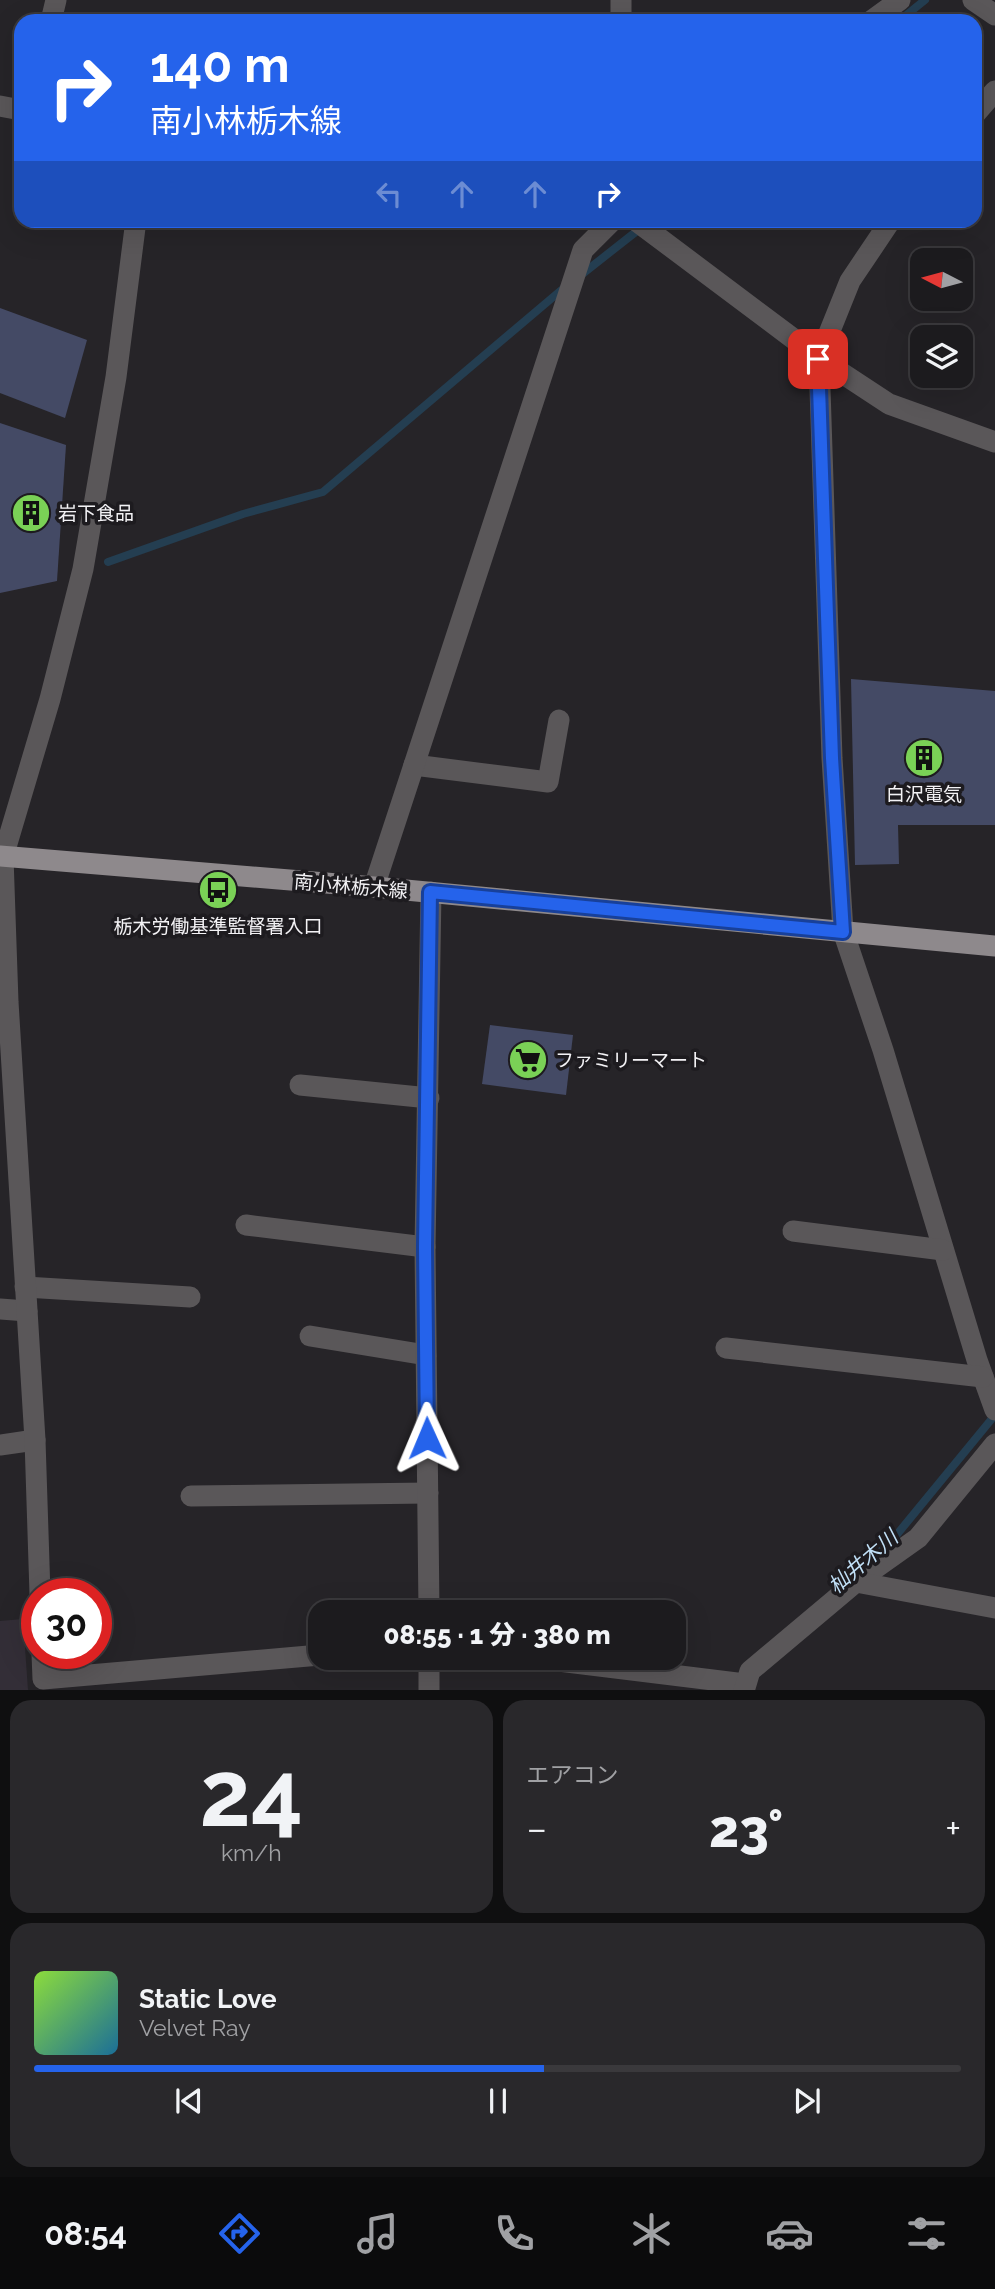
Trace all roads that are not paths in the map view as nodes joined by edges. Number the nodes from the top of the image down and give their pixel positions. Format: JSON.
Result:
{"nodes":[{"id":1,"x":900,"y":0,"type":"edge"},
{"id":2,"x":974,"y":0,"type":"edge"},
{"id":3,"x":881,"y":14,"type":"edge"},
{"id":4,"x":995,"y":15,"type":"edge"},
{"id":5,"x":995,"y":91,"type":"edge"},
{"id":6,"x":982,"y":106,"type":"edge"},
{"id":7,"x":135,"y":228,"type":"edge"},
{"id":8,"x":605,"y":228,"type":"edge"},
{"id":9,"x":646,"y":228,"type":"edge"},
{"id":10,"x":886,"y":228,"type":"edge"},
{"id":11,"x":818,"y":359,"type":"junction"},
{"id":12,"x":995,"y":442,"type":"edge"},
{"id":13,"x":559,"y":720,"type":"dead end"},
{"id":14,"x":414,"y":765,"type":"junction"},
{"id":15,"x":2,"y":856,"type":"edge"},
{"id":16,"x":374,"y":887,"type":"junction"},
{"id":17,"x":430,"y":892,"type":"junction"},
{"id":18,"x":843,"y":932,"type":"junction"},
{"id":19,"x":995,"y":946,"type":"edge"},
{"id":20,"x":4,"y":1002,"type":"edge"},
{"id":21,"x":300,"y":1085,"type":"dead end"},
{"id":22,"x":429,"y":1098,"type":"junction"},
{"id":23,"x":246,"y":1224,"type":"dead end"},
{"id":24,"x":793,"y":1231,"type":"dead end"},
{"id":25,"x":425,"y":1247,"type":"junction"},
{"id":26,"x":943,"y":1250,"type":"junction"},
{"id":27,"x":25,"y":1287,"type":"junction"},
{"id":28,"x":190,"y":1297,"type":"dead end"},
{"id":29,"x":0,"y":1309,"type":"edge"},
{"id":30,"x":27,"y":1311,"type":"junction"},
{"id":31,"x":310,"y":1336,"type":"dead end"},
{"id":32,"x":726,"y":1348,"type":"dead end"},
{"id":33,"x":426,"y":1355,"type":"junction"},
{"id":34,"x":983,"y":1377,"type":"junction"},
{"id":35,"x":995,"y":1410,"type":"edge"},
{"id":36,"x":35,"y":1440,"type":"junction"},
{"id":37,"x":995,"y":1444,"type":"edge"},
{"id":38,"x":0,"y":1445,"type":"edge"},
{"id":39,"x":428,"y":1493,"type":"junction"},
{"id":40,"x":191,"y":1496,"type":"dead end"},
{"id":41,"x":39,"y":1578,"type":"edge"},
{"id":42,"x":856,"y":1582,"type":"junction"},
{"id":43,"x":429,"y":1600,"type":"edge"},
{"id":44,"x":995,"y":1608,"type":"edge"},
{"id":45,"x":308,"y":1656,"type":"edge"},
{"id":46,"x":43,"y":1669,"type":"edge"},
{"id":47,"x":429,"y":1670,"type":"edge"},
{"id":48,"x":621,"y":1670,"type":"edge"},
{"id":49,"x":745,"y":1687,"type":"edge"},
{"id":50,"x":429,"y":1690,"type":"edge"}],
"edges":[{"from":1,"to":3,"type":"street"},
{"from":2,"to":4,"type":"street"},
{"from":5,"to":6,"type":"street"},
{"from":7,"to":15,"type":"street"},
{"from":8,"to":14,"type":"street"},
{"from":9,"to":11,"type":"street"},
{"from":10,"to":11,"type":"street"},
{"from":11,"to":12,"type":"street"},
{"from":11,"to":18,"type":"street"},
{"from":13,"to":14,"type":"street"},
{"from":14,"to":16,"type":"street"},
{"from":15,"to":16,"type":"main road","name":"南小林栃木線"},
{"from":15,"to":20,"type":"street"},
{"from":16,"to":17,"type":"main road","name":"南小林栃木線"},
{"from":17,"to":18,"type":"main road","name":"南小林栃木線"},
{"from":17,"to":22,"type":"street"},
{"from":18,"to":19,"type":"main road","name":"南小林栃木線"},
{"from":18,"to":26,"type":"street"},
{"from":20,"to":27,"type":"street"},
{"from":21,"to":22,"type":"street"},
{"from":22,"to":25,"type":"street"},
{"from":23,"to":25,"type":"street"},
{"from":24,"to":26,"type":"street"},
{"from":25,"to":33,"type":"street"},
{"from":26,"to":34,"type":"street"},
{"from":27,"to":28,"type":"street"},
{"from":27,"to":30,"type":"street"},
{"from":29,"to":30,"type":"street"},
{"from":30,"to":36,"type":"street"},
{"from":31,"to":33,"type":"street"},
{"from":32,"to":34,"type":"street"},
{"from":33,"to":39,"type":"street"},
{"from":34,"to":35,"type":"street"},
{"from":36,"to":38,"type":"street"},
{"from":36,"to":41,"type":"street"},
{"from":37,"to":42,"type":"street"},
{"from":39,"to":40,"type":"street"},
{"from":39,"to":43,"type":"street"},
{"from":42,"to":44,"type":"street"},
{"from":42,"to":49,"type":"street"},
{"from":45,"to":46,"type":"street"},
{"from":47,"to":50,"type":"street"},
{"from":48,"to":49,"type":"street"}]}
